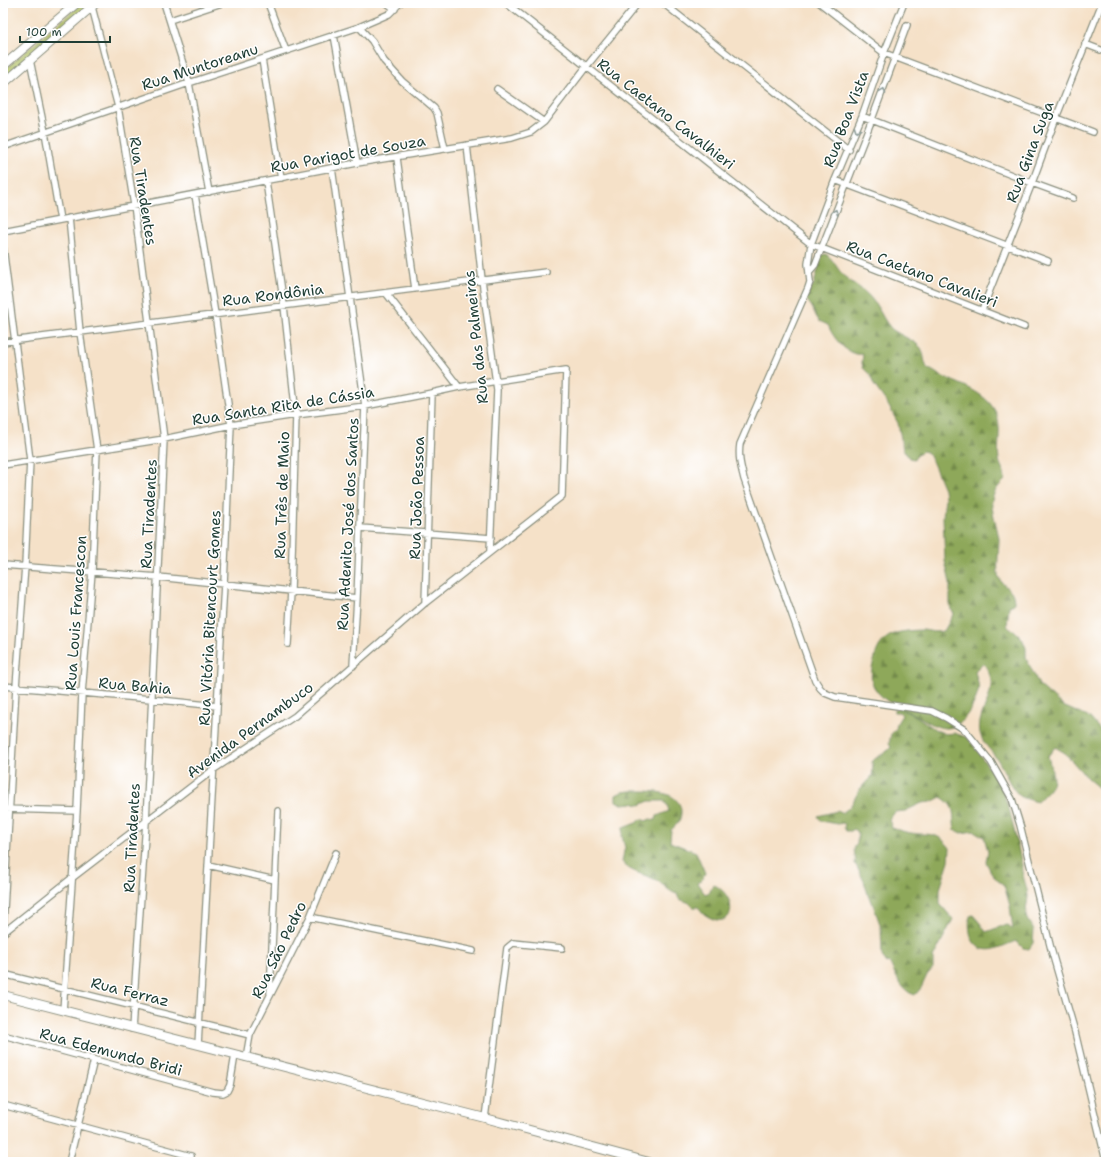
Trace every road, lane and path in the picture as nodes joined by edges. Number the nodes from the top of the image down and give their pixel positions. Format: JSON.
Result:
{"nodes":[{"id":1,"x":77,"y":3,"type":"edge"},
{"id":2,"x":164,"y":3,"type":"edge"},
{"id":3,"x":222,"y":3,"type":"edge"},
{"id":4,"x":268,"y":3,"type":"edge"},
{"id":5,"x":387,"y":3,"type":"edge"},
{"id":6,"x":400,"y":3,"type":"edge"},
{"id":7,"x":506,"y":3,"type":"edge"},
{"id":8,"x":638,"y":3,"type":"edge"},
{"id":9,"x":664,"y":3,"type":"edge"},
{"id":10,"x":820,"y":3,"type":"edge"},
{"id":11,"x":904,"y":3,"type":"edge"},
{"id":12,"x":1102,"y":3,"type":"edge"},
{"id":13,"x":94,"y":5,"type":"edge"},
{"id":14,"x":394,"y":9,"type":"junction"},
{"id":15,"x":170,"y":20,"type":"junction"},
{"id":16,"x":907,"y":25,"type":"dead end"},
{"id":17,"x":359,"y":27,"type":"junction"},
{"id":18,"x":334,"y":35,"type":"junction"},
{"id":19,"x":1085,"y":44,"type":"junction"},
{"id":20,"x":286,"y":51,"type":"junction"},
{"id":21,"x":1106,"y":52,"type":"edge"},
{"id":22,"x":884,"y":53,"type":"junction"},
{"id":23,"x":895,"y":57,"type":"junction"},
{"id":24,"x":262,"y":59,"type":"junction"},
{"id":25,"x":30,"y":60,"type":"junction"},
{"id":26,"x":3,"y":66,"type":"edge"},
{"id":27,"x":586,"y":67,"type":"junction"},
{"id":28,"x":189,"y":82,"type":"junction"},
{"id":29,"x":3,"y":84,"type":"edge"},
{"id":30,"x":498,"y":89,"type":"dead end"},
{"id":31,"x":118,"y":107,"type":"junction"},
{"id":32,"x":862,"y":116,"type":"junction"},
{"id":33,"x":1056,"y":118,"type":"junction"},
{"id":34,"x":872,"y":120,"type":"junction"},
{"id":35,"x":544,"y":122,"type":"junction"},
{"id":36,"x":45,"y":132,"type":"junction"},
{"id":37,"x":1093,"y":132,"type":"dead end"},
{"id":38,"x":467,"y":145,"type":"junction"},
{"id":39,"x":3,"y":147,"type":"edge"},
{"id":40,"x":445,"y":149,"type":"junction"},
{"id":41,"x":849,"y":150,"type":"junction"},
{"id":42,"x":397,"y":158,"type":"junction"},
{"id":43,"x":357,"y":164,"type":"junction"},
{"id":44,"x":332,"y":168,"type":"junction"},
{"id":45,"x":281,"y":178,"type":"junction"},
{"id":46,"x":835,"y":180,"type":"junction"},
{"id":47,"x":266,"y":181,"type":"junction"},
{"id":48,"x":1032,"y":183,"type":"junction"},
{"id":49,"x":846,"y":184,"type":"junction"},
{"id":50,"x":209,"y":192,"type":"junction"},
{"id":51,"x":195,"y":195,"type":"junction"},
{"id":52,"x":1073,"y":198,"type":"dead end"},
{"id":53,"x":134,"y":205,"type":"junction"},
{"id":54,"x":69,"y":218,"type":"junction"},
{"id":55,"x":60,"y":220,"type":"junction"},
{"id":56,"x":3,"y":231,"type":"edge"},
{"id":57,"x":812,"y":244,"type":"junction"},
{"id":58,"x":1006,"y":245,"type":"junction"},
{"id":59,"x":3,"y":247,"type":"edge"},
{"id":60,"x":821,"y":248,"type":"junction"},
{"id":61,"x":1048,"y":261,"type":"dead end"},
{"id":62,"x":546,"y":272,"type":"dead end"},
{"id":63,"x":809,"y":272,"type":"junction"},
{"id":64,"x":482,"y":280,"type":"junction"},
{"id":65,"x":415,"y":289,"type":"junction"},
{"id":66,"x":386,"y":293,"type":"junction"},
{"id":67,"x":349,"y":298,"type":"junction"},
{"id":68,"x":284,"y":306,"type":"junction"},
{"id":69,"x":982,"y":310,"type":"junction"},
{"id":70,"x":215,"y":314,"type":"junction"},
{"id":71,"x":149,"y":323,"type":"junction"},
{"id":72,"x":1024,"y":327,"type":"dead end"},
{"id":73,"x":80,"y":332,"type":"junction"},
{"id":74,"x":14,"y":341,"type":"junction"},
{"id":75,"x":3,"y":342,"type":"edge"},
{"id":76,"x":495,"y":381,"type":"junction"},
{"id":77,"x":459,"y":387,"type":"junction"},
{"id":78,"x":432,"y":393,"type":"junction"},
{"id":79,"x":365,"y":406,"type":"junction"},
{"id":80,"x":296,"y":415,"type":"junction"},
{"id":81,"x":231,"y":425,"type":"junction"},
{"id":82,"x":164,"y":438,"type":"junction"},
{"id":83,"x":97,"y":450,"type":"junction"},
{"id":84,"x":30,"y":460,"type":"junction"},
{"id":85,"x":3,"y":465,"type":"edge"},
{"id":86,"x":562,"y":496,"type":"joint"},
{"id":87,"x":360,"y":528,"type":"junction"},
{"id":88,"x":428,"y":533,"type":"junction"},
{"id":89,"x":491,"y":538,"type":"junction"},
{"id":90,"x":490,"y":550,"type":"junction"},
{"id":91,"x":3,"y":564,"type":"edge"},
{"id":92,"x":25,"y":566,"type":"junction"},
{"id":93,"x":92,"y":572,"type":"junction"},
{"id":94,"x":158,"y":577,"type":"junction"},
{"id":95,"x":224,"y":584,"type":"junction"},
{"id":96,"x":291,"y":591,"type":"junction"},
{"id":97,"x":357,"y":598,"type":"junction"},
{"id":98,"x":425,"y":603,"type":"junction"},
{"id":99,"x":288,"y":644,"type":"dead end"},
{"id":100,"x":353,"y":666,"type":"junction"},
{"id":101,"x":3,"y":686,"type":"edge"},
{"id":102,"x":16,"y":687,"type":"junction"},
{"id":103,"x":82,"y":693,"type":"junction"},
{"id":104,"x":151,"y":699,"type":"junction"},
{"id":105,"x":217,"y":706,"type":"junction"},
{"id":106,"x":214,"y":770,"type":"junction"},
{"id":107,"x":3,"y":809,"type":"edge"},
{"id":108,"x":10,"y":810,"type":"junction"},
{"id":109,"x":77,"y":811,"type":"junction"},
{"id":110,"x":278,"y":811,"type":"dead end"},
{"id":111,"x":146,"y":822,"type":"junction"},
{"id":112,"x":336,"y":854,"type":"dead end"},
{"id":113,"x":208,"y":865,"type":"junction"},
{"id":114,"x":72,"y":878,"type":"junction"},
{"id":115,"x":275,"y":880,"type":"junction"},
{"id":116,"x":310,"y":917,"type":"junction"},
{"id":117,"x":3,"y":928,"type":"edge"},
{"id":118,"x":3,"y":933,"type":"edge"},
{"id":119,"x":562,"y":948,"type":"dead end"},
{"id":120,"x":473,"y":951,"type":"dead end"},
{"id":121,"x":3,"y":974,"type":"edge"},
{"id":122,"x":65,"y":989,"type":"junction"},
{"id":123,"x":3,"y":995,"type":"edge"},
{"id":124,"x":269,"y":996,"type":"junction"},
{"id":125,"x":134,"y":1006,"type":"junction"},
{"id":126,"x":63,"y":1011,"type":"junction"},
{"id":127,"x":198,"y":1022,"type":"junction"},
{"id":128,"x":132,"y":1029,"type":"junction"},
{"id":129,"x":3,"y":1035,"type":"edge"},
{"id":130,"x":250,"y":1035,"type":"junction"},
{"id":131,"x":198,"y":1046,"type":"junction"},
{"id":132,"x":235,"y":1055,"type":"junction"},
{"id":133,"x":246,"y":1058,"type":"junction"},
{"id":134,"x":94,"y":1060,"type":"junction"},
{"id":135,"x":3,"y":1105,"type":"edge"},
{"id":136,"x":485,"y":1118,"type":"junction"},
{"id":137,"x":78,"y":1125,"type":"junction"},
{"id":138,"x":191,"y":1156,"type":"dead end"},
{"id":139,"x":1106,"y":1161,"type":"edge"},
{"id":140,"x":69,"y":1162,"type":"edge"},
{"id":141,"x":649,"y":1162,"type":"edge"}],
"edges":[{"from":1,"to":26,"type":"main road"},
{"from":2,"to":15,"type":"street"},
{"from":3,"to":15,"type":"street"},
{"from":4,"to":20,"type":"street"},
{"from":5,"to":14,"type":"street"},
{"from":6,"to":14,"type":"street","name":"Rua Muntoreanu"},
{"from":7,"to":27,"type":"street","name":"Rua Caetano Cavalhieri"},
{"from":8,"to":27,"type":"street","name":"Rua Parigot de Souza"},
{"from":9,"to":41,"type":"street"},
{"from":10,"to":22,"type":"street"},
{"from":11,"to":22,"type":"street","name":"Rua Boa Vista"},
{"from":12,"to":19,"type":"street","name":"Rua Gina Suga"},
{"from":13,"to":25,"type":"main road"},
{"from":13,"to":31,"type":"street","name":"Rua Tiradentes"},
{"from":14,"to":17,"type":"street","name":"Rua Muntoreanu"},
{"from":15,"to":28,"type":"street"},
{"from":16,"to":23,"type":"street","name":"Rua Boa Vista"},
{"from":17,"to":18,"type":"street","name":"Rua Muntoreanu"},
{"from":17,"to":40,"type":"street"},
{"from":18,"to":20,"type":"street","name":"Rua Muntoreanu"},
{"from":18,"to":43,"type":"street"},
{"from":19,"to":21,"type":"street"},
{"from":19,"to":33,"type":"street","name":"Rua Gina Suga"},
{"from":20,"to":24,"type":"street","name":"Rua Muntoreanu"},
{"from":22,"to":23,"type":"street"},
{"from":22,"to":32,"type":"street","name":"Rua Boa Vista"},
{"from":23,"to":33,"type":"street"},
{"from":34,"to":23,"type":"street","name":"Rua Boa Vista","one_way":true},
{"from":24,"to":28,"type":"street","name":"Rua Muntoreanu"},
{"from":24,"to":45,"type":"street"},
{"from":25,"to":29,"type":"main road"},
{"from":25,"to":36,"type":"street"},
{"from":27,"to":35,"type":"street","name":"Rua Parigot de Souza"},
{"from":27,"to":57,"type":"street","name":"Rua Caetano Cavalhieri"},
{"from":28,"to":31,"type":"street","name":"Rua Muntoreanu"},
{"from":28,"to":50,"type":"street"},
{"from":30,"to":35,"type":"street"},
{"from":31,"to":36,"type":"street","name":"Rua Muntoreanu"},
{"from":31,"to":53,"type":"street","name":"Rua Tiradentes"},
{"from":32,"to":34,"type":"street"},
{"from":32,"to":41,"type":"street","name":"Rua Boa Vista","one_way":true},
{"from":33,"to":37,"type":"street"},
{"from":33,"to":48,"type":"street","name":"Rua Gina Suga"},
{"from":34,"to":48,"type":"street"},
{"from":34,"to":49,"type":"street","name":"Rua Boa Vista"},
{"from":35,"to":38,"type":"street","name":"Rua Parigot de Souza"},
{"from":36,"to":39,"type":"street","name":"Rua Muntoreanu"},
{"from":36,"to":55,"type":"street"},
{"from":38,"to":40,"type":"street","name":"Rua Parigot de Souza"},
{"from":38,"to":64,"type":"street","name":"Rua das Palmeiras"},
{"from":40,"to":42,"type":"street","name":"Rua Parigot de Souza"},
{"from":41,"to":46,"type":"street","name":"Rua Boa Vista"},
{"from":42,"to":43,"type":"street","name":"Rua Parigot de Souza"},
{"from":42,"to":65,"type":"street"},
{"from":43,"to":44,"type":"street","name":"Rua Parigot de Souza"},
{"from":44,"to":45,"type":"street","name":"Rua Parigot de Souza"},
{"from":44,"to":67,"type":"street","name":"Rua Adenito José dos Santos"},
{"from":45,"to":47,"type":"street","name":"Rua Parigot de Souza"},
{"from":46,"to":49,"type":"street"},
{"from":46,"to":57,"type":"street","name":"Rua Boa Vista"},
{"from":47,"to":50,"type":"street","name":"Rua Parigot de Souza"},
{"from":47,"to":68,"type":"street","name":"Rua Três de Maio"},
{"from":48,"to":52,"type":"street"},
{"from":48,"to":58,"type":"street","name":"Rua Gina Suga"},
{"from":49,"to":58,"type":"street"},
{"from":60,"to":49,"type":"street","name":"Rua Boa Vista","one_way":true},
{"from":50,"to":51,"type":"street","name":"Rua Parigot de Souza"},
{"from":51,"to":53,"type":"street","name":"Rua Parigot de Souza"},
{"from":51,"to":70,"type":"street","name":"Rua Vitória Bitencourt Gomes"},
{"from":53,"to":54,"type":"street","name":"Rua Parigot de Souza"},
{"from":53,"to":71,"type":"street","name":"Rua Tiradentes"},
{"from":54,"to":55,"type":"street","name":"Rua Parigot de Souza"},
{"from":54,"to":73,"type":"street","name":"Rua Louis Francescon"},
{"from":55,"to":56,"type":"street","name":"Rua Parigot de Souza"},
{"from":57,"to":60,"type":"street","name":"Rua Caetano Cavalieri"},
{"from":57,"to":63,"type":"street","name":"Rua Boa Vista"},
{"from":58,"to":61,"type":"street"},
{"from":58,"to":69,"type":"street","name":"Rua Gina Suga"},
{"from":59,"to":74,"type":"street"},
{"from":60,"to":63,"type":"street","name":"Rua Boa Vista"},
{"from":60,"to":69,"type":"street","name":"Rua Caetano Cavalieri"},
{"from":62,"to":64,"type":"street","name":"Rua Rondônia"},
{"from":63,"to":139,"type":"street","name":"Rua Boa Vista"},
{"from":64,"to":65,"type":"street","name":"Rua Rondônia"},
{"from":64,"to":76,"type":"street","name":"Rua das Palmeiras"},
{"from":65,"to":66,"type":"street","name":"Rua Rondônia"},
{"from":66,"to":67,"type":"street","name":"Rua Rondônia"},
{"from":66,"to":77,"type":"street"},
{"from":67,"to":68,"type":"street","name":"Rua Rondônia"},
{"from":67,"to":79,"type":"street","name":"Rua Adenito José dos Santos"},
{"from":68,"to":70,"type":"street","name":"Rua Rondônia"},
{"from":68,"to":80,"type":"street","name":"Rua Três de Maio"},
{"from":69,"to":72,"type":"street","name":"Rua Caetano Cavalieri"},
{"from":70,"to":71,"type":"street","name":"Rua Rondônia"},
{"from":70,"to":81,"type":"street","name":"Rua Vitória Bitencourt Gomes"},
{"from":71,"to":73,"type":"street","name":"Rua Rondônia"},
{"from":71,"to":82,"type":"street","name":"Rua Tiradentes"},
{"from":73,"to":74,"type":"street","name":"Rua Rondônia"},
{"from":73,"to":83,"type":"street","name":"Rua Louis Francescon"},
{"from":74,"to":75,"type":"street","name":"Rua Rondônia"},
{"from":74,"to":84,"type":"street"},
{"from":76,"to":77,"type":"street","name":"Rua Santa Rita de Cássia"},
{"from":76,"to":86,"type":"street","name":"Rua Santa Rita de Cássia"},
{"from":76,"to":89,"type":"street","name":"Rua das Palmeiras"},
{"from":77,"to":78,"type":"street","name":"Rua Santa Rita de Cássia"},
{"from":78,"to":79,"type":"street","name":"Rua Santa Rita de Cássia"},
{"from":78,"to":88,"type":"street","name":"Rua João Pessoa"},
{"from":79,"to":80,"type":"street","name":"Rua Santa Rita de Cássia"},
{"from":79,"to":87,"type":"street","name":"Rua Adenito José dos Santos"},
{"from":80,"to":81,"type":"street","name":"Rua Santa Rita de Cássia"},
{"from":80,"to":96,"type":"street","name":"Rua Três de Maio"},
{"from":81,"to":82,"type":"street","name":"Rua Santa Rita de Cássia"},
{"from":81,"to":95,"type":"street","name":"Rua Vitória Bitencourt Gomes"},
{"from":82,"to":83,"type":"street","name":"Rua Santa Rita de Cássia"},
{"from":82,"to":94,"type":"street","name":"Rua Tiradentes"},
{"from":83,"to":84,"type":"street","name":"Rua Santa Rita de Cássia"},
{"from":83,"to":93,"type":"street","name":"Rua Louis Francescon"},
{"from":84,"to":85,"type":"street","name":"Rua Santa Rita de Cássia"},
{"from":84,"to":92,"type":"street"},
{"from":86,"to":90,"type":"street","name":"Avenida Pernambuco"},
{"from":87,"to":88,"type":"street"},
{"from":87,"to":97,"type":"street","name":"Rua Adenito José dos Santos"},
{"from":88,"to":89,"type":"street"},
{"from":88,"to":98,"type":"street","name":"Rua João Pessoa"},
{"from":89,"to":90,"type":"street","name":"Rua das Palmeiras"},
{"from":90,"to":98,"type":"street","name":"Avenida Pernambuco"},
{"from":91,"to":92,"type":"street"},
{"from":92,"to":93,"type":"street"},
{"from":92,"to":102,"type":"street"},
{"from":93,"to":94,"type":"street"},
{"from":93,"to":103,"type":"street","name":"Rua Louis Francescon"},
{"from":94,"to":95,"type":"street"},
{"from":94,"to":104,"type":"street","name":"Rua Tiradentes"},
{"from":95,"to":96,"type":"street"},
{"from":95,"to":105,"type":"street","name":"Rua Vitória Bitencourt Gomes"},
{"from":96,"to":97,"type":"street"},
{"from":96,"to":99,"type":"street","name":"Rua Três de Maio"},
{"from":97,"to":100,"type":"street","name":"Rua Adenito José dos Santos"},
{"from":98,"to":100,"type":"street","name":"Avenida Pernambuco"},
{"from":100,"to":106,"type":"street","name":"Avenida Pernambuco"},
{"from":101,"to":102,"type":"street","name":"Rua Bahia"},
{"from":102,"to":103,"type":"street","name":"Rua Bahia"},
{"from":102,"to":108,"type":"street"},
{"from":103,"to":104,"type":"street","name":"Rua Bahia"},
{"from":103,"to":109,"type":"street","name":"Rua Louis Francescon"},
{"from":104,"to":105,"type":"street","name":"Rua Bahia"},
{"from":104,"to":111,"type":"street","name":"Rua Tiradentes"},
{"from":105,"to":106,"type":"street","name":"Rua Vitória Bitencourt Gomes"},
{"from":106,"to":111,"type":"street","name":"Avenida Pernambuco"},
{"from":106,"to":113,"type":"street","name":"Rua Vitória Bitencourt Gomes"},
{"from":107,"to":108,"type":"street"},
{"from":108,"to":109,"type":"street"},
{"from":108,"to":117,"type":"street"},
{"from":109,"to":114,"type":"street","name":"Rua Louis Francescon"},
{"from":110,"to":115,"type":"street"},
{"from":111,"to":114,"type":"street","name":"Avenida Pernambuco"},
{"from":111,"to":125,"type":"street","name":"Rua Tiradentes"},
{"from":112,"to":116,"type":"street","name":"Rua São Pedro"},
{"from":113,"to":115,"type":"street"},
{"from":113,"to":127,"type":"street","name":"Rua Vitória Bitencourt Gomes"},
{"from":114,"to":118,"type":"street","name":"Avenida Pernambuco"},
{"from":114,"to":122,"type":"street","name":"Rua Louis Francescon"},
{"from":115,"to":124,"type":"street"},
{"from":116,"to":120,"type":"street"},
{"from":116,"to":124,"type":"street","name":"Rua São Pedro"},
{"from":119,"to":136,"type":"street"},
{"from":121,"to":122,"type":"street","name":"Rua Ferraz"},
{"from":122,"to":125,"type":"street","name":"Rua Ferraz"},
{"from":122,"to":126,"type":"street","name":"Rua Louis Francescon"},
{"from":123,"to":126,"type":"main road"},
{"from":124,"to":130,"type":"street","name":"Rua São Pedro"},
{"from":125,"to":127,"type":"street","name":"Rua Ferraz"},
{"from":125,"to":128,"type":"street","name":"Rua Tiradentes"},
{"from":126,"to":128,"type":"main road"},
{"from":127,"to":130,"type":"street","name":"Rua Ferraz"},
{"from":127,"to":131,"type":"street","name":"Rua Vitória Bitencourt Gomes"},
{"from":128,"to":131,"type":"main road"},
{"from":129,"to":134,"type":"street","name":"Rua Edemundo Bridi"},
{"from":130,"to":133,"type":"street","name":"Rua São Pedro"},
{"from":131,"to":132,"type":"main road"},
{"from":132,"to":133,"type":"main road"},
{"from":132,"to":134,"type":"street","name":"Rua Edemundo Bridi"},
{"from":133,"to":136,"type":"main road"},
{"from":134,"to":137,"type":"street"},
{"from":135,"to":137,"type":"street"},
{"from":136,"to":141,"type":"main road"},
{"from":137,"to":138,"type":"street"},
{"from":137,"to":140,"type":"street"}]}
